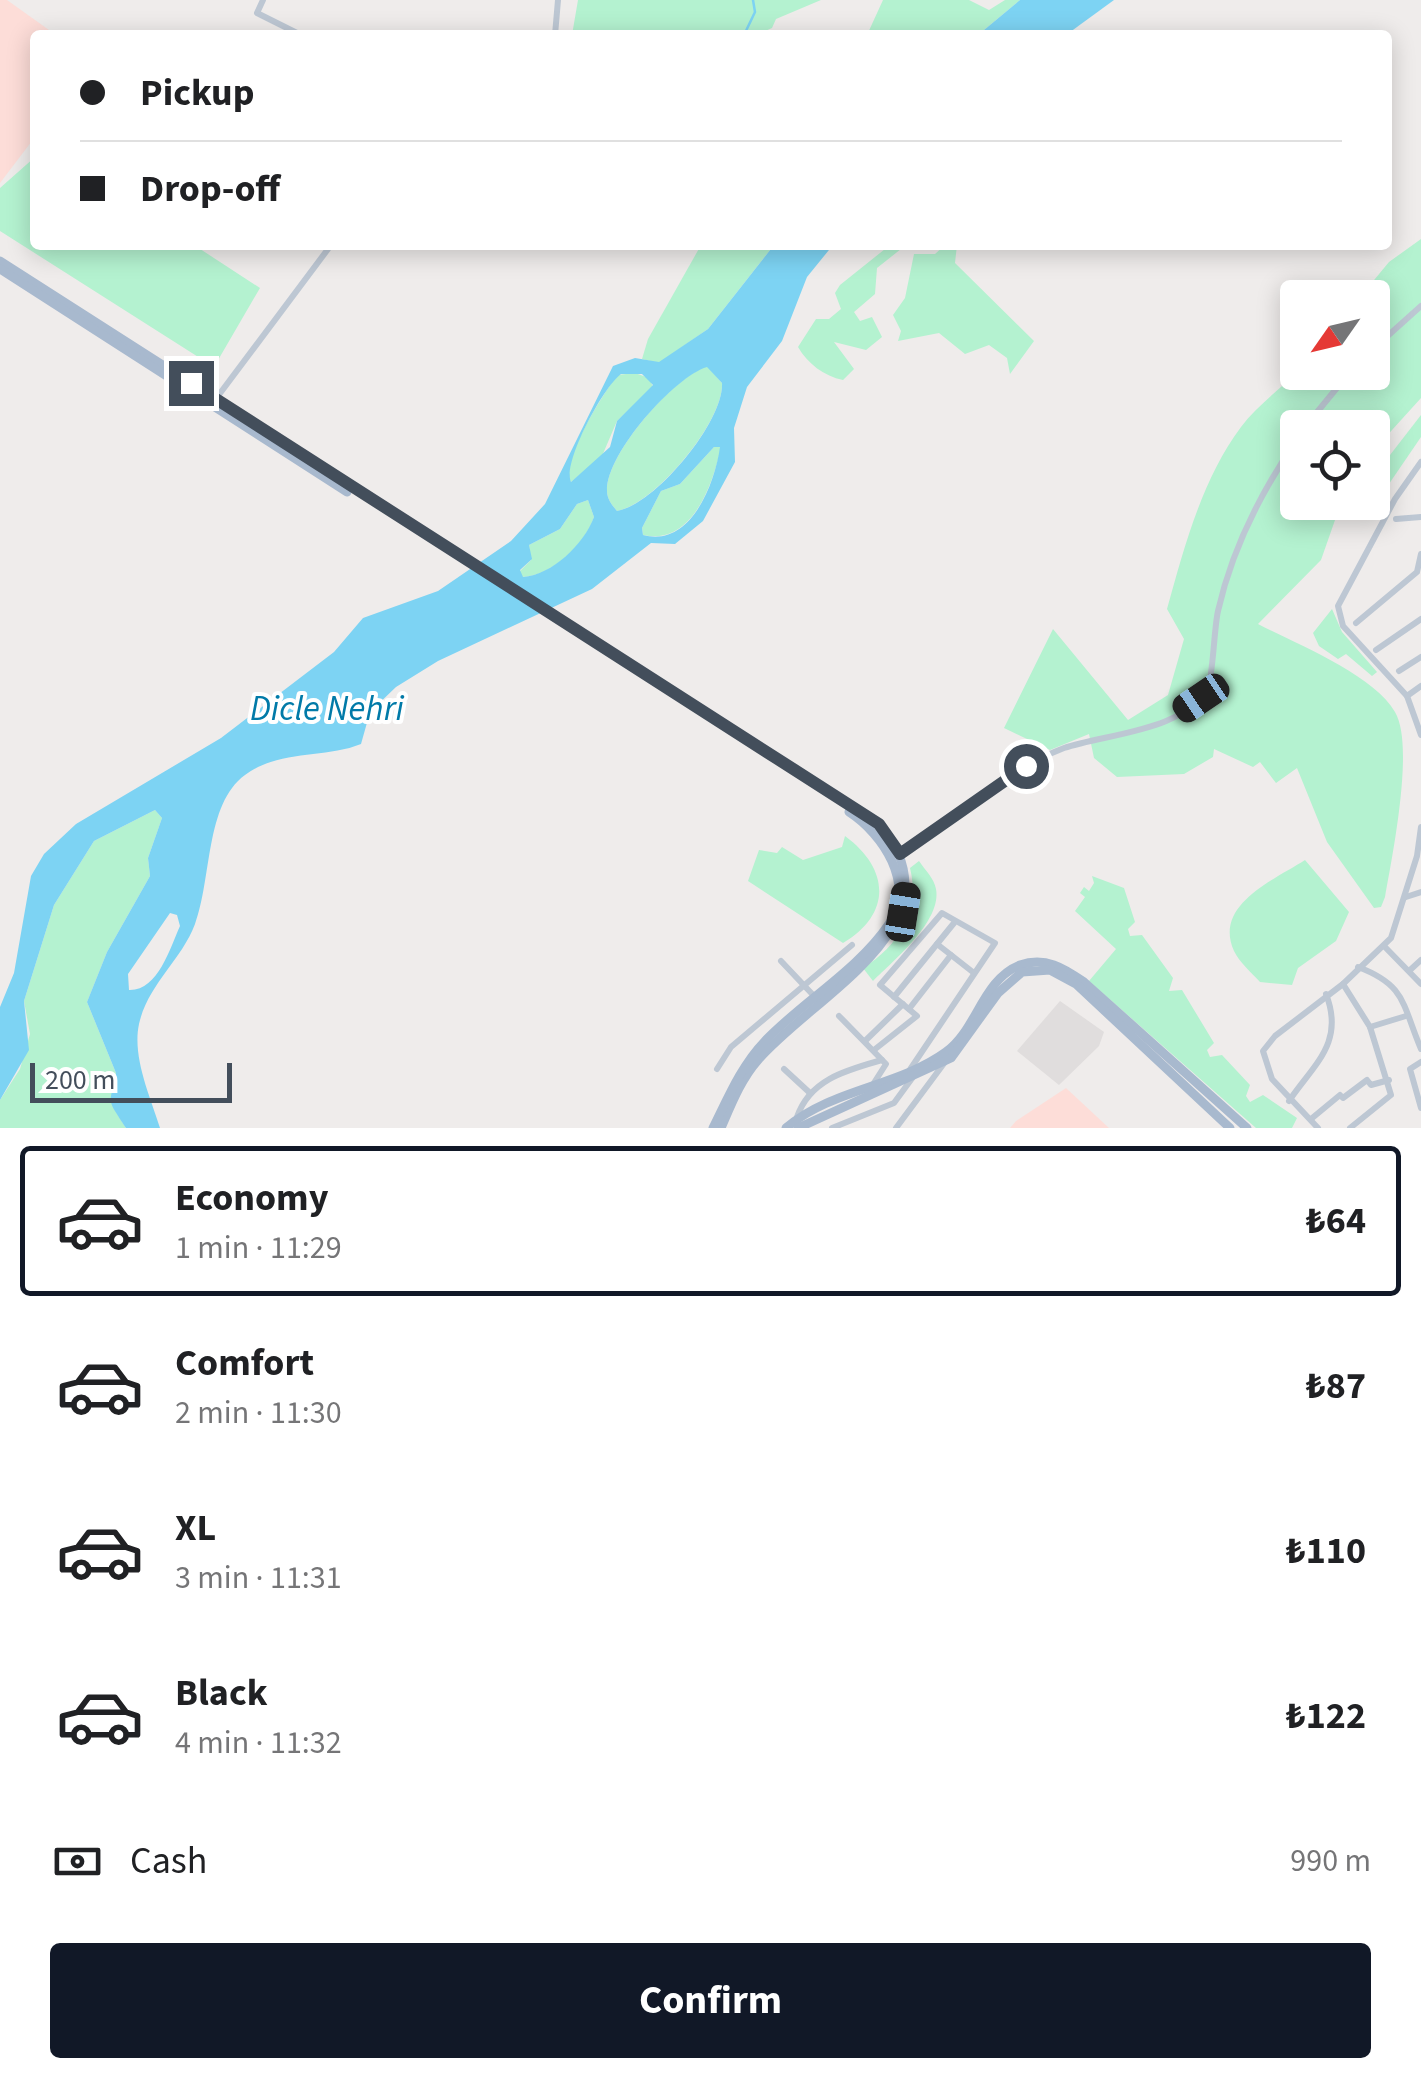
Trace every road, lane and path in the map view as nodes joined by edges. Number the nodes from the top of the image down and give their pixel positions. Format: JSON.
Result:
{"nodes":[{"id":1,"x":263,"y":0,"type":"edge"},
{"id":2,"x":558,"y":0,"type":"edge"},
{"id":3,"x":291,"y":30,"type":"edge"},
{"id":4,"x":555,"y":30,"type":"edge"},
{"id":5,"x":327,"y":250,"type":"edge"},
{"id":6,"x":0,"y":261,"type":"edge"},
{"id":7,"x":0,"y":269,"type":"edge"},
{"id":8,"x":1421,"y":306,"type":"edge"},
{"id":9,"x":1390,"y":334,"type":"edge"},
{"id":10,"x":1335,"y":390,"type":"edge"},
{"id":11,"x":214,"y":402,"type":"junction"},
{"id":12,"x":1319,"y":410,"type":"edge"},
{"id":13,"x":1421,"y":462,"type":"edge"},
{"id":14,"x":1280,"y":466,"type":"edge"},
{"id":15,"x":1421,"y":517,"type":"edge"},
{"id":16,"x":1396,"y":519,"type":"dead end"},
{"id":17,"x":1421,"y":555,"type":"edge"},
{"id":18,"x":1420,"y":567,"type":"edge"},
{"id":19,"x":1421,"y":619,"type":"edge"},
{"id":20,"x":1356,"y":624,"type":"dead end"},
{"id":21,"x":1376,"y":650,"type":"dead end"},
{"id":22,"x":1421,"y":657,"type":"edge"},
{"id":23,"x":1399,"y":671,"type":"dead end"},
{"id":24,"x":1421,"y":686,"type":"edge"},
{"id":25,"x":1406,"y":696,"type":"junction"},
{"id":26,"x":1421,"y":735,"type":"edge"},
{"id":27,"x":1421,"y":826,"type":"edge"},
{"id":28,"x":895,"y":856,"type":"junction"},
{"id":29,"x":1421,"y":892,"type":"edge"},
{"id":30,"x":1406,"y":897,"type":"junction"},
{"id":31,"x":954,"y":923,"type":"junction"},
{"id":32,"x":852,"y":944,"type":"dead end"},
{"id":33,"x":937,"y":944,"type":"junction"},
{"id":34,"x":1384,"y":946,"type":"junction"},
{"id":35,"x":951,"y":956,"type":"junction"},
{"id":36,"x":1421,"y":960,"type":"edge"},
{"id":37,"x":781,"y":961,"type":"dead end"},
{"id":38,"x":1358,"y":967,"type":"junction"},
{"id":39,"x":1410,"y":971,"type":"junction"},
{"id":40,"x":974,"y":974,"type":"junction"},
{"id":41,"x":1343,"y":984,"type":"junction"},
{"id":42,"x":1421,"y":984,"type":"edge"},
{"id":43,"x":804,"y":985,"type":"junction"},
{"id":44,"x":1326,"y":994,"type":"junction"},
{"id":45,"x":814,"y":996,"type":"junction"},
{"id":46,"x":894,"y":996,"type":"junction"},
{"id":47,"x":906,"y":1006,"type":"junction"},
{"id":48,"x":838,"y":1016,"type":"dead end"},
{"id":49,"x":1406,"y":1016,"type":"junction"},
{"id":50,"x":1370,"y":1027,"type":"junction"},
{"id":51,"x":865,"y":1041,"type":"junction"},
{"id":52,"x":1421,"y":1049,"type":"edge"},
{"id":53,"x":874,"y":1050,"type":"junction"},
{"id":54,"x":882,"y":1060,"type":"junction"},
{"id":55,"x":946,"y":1061,"type":"junction"},
{"id":56,"x":1421,"y":1062,"type":"edge"},
{"id":57,"x":784,"y":1069,"type":"dead end"},
{"id":58,"x":717,"y":1070,"type":"dead end"},
{"id":59,"x":911,"y":1074,"type":"junction"},
{"id":60,"x":1389,"y":1080,"type":"junction"},
{"id":61,"x":871,"y":1086,"type":"junction"},
{"id":62,"x":810,"y":1093,"type":"junction"},
{"id":63,"x":1289,"y":1100,"type":"junction"},
{"id":64,"x":1421,"y":1108,"type":"edge"},
{"id":65,"x":1311,"y":1120,"type":"junction"},
{"id":66,"x":797,"y":1124,"type":"edge"},
{"id":67,"x":837,"y":1127,"type":"edge"},
{"id":68,"x":717,"y":1128,"type":"edge"},
{"id":69,"x":786,"y":1128,"type":"edge"},
{"id":70,"x":896,"y":1128,"type":"edge"},
{"id":71,"x":1230,"y":1128,"type":"edge"},
{"id":72,"x":1247,"y":1128,"type":"edge"},
{"id":73,"x":1318,"y":1128,"type":"edge"},
{"id":74,"x":1350,"y":1128,"type":"edge"}],
"edges":[{"from":1,"to":3,"type":"street"},
{"from":2,"to":4,"type":"street"},
{"from":5,"to":11,"type":"street"},
{"from":6,"to":11,"type":"main road"},
{"from":7,"to":11,"type":"main road"},
{"from":8,"to":9,"type":"street"},
{"from":10,"to":12,"type":"street"},
{"from":11,"to":28,"type":"main road"},
{"from":13,"to":25,"type":"street"},
{"from":14,"to":28,"type":"street"},
{"from":15,"to":16,"type":"street"},
{"from":17,"to":18,"type":"street"},
{"from":18,"to":20,"type":"street"},
{"from":19,"to":21,"type":"street"},
{"from":22,"to":23,"type":"street"},
{"from":24,"to":25,"type":"street"},
{"from":25,"to":26,"type":"street"},
{"from":27,"to":30,"type":"street"},
{"from":28,"to":45,"type":"main road"},
{"from":28,"to":68,"type":"main road"},
{"from":29,"to":30,"type":"street"},
{"from":30,"to":34,"type":"street"},
{"from":31,"to":33,"type":"street"},
{"from":31,"to":40,"type":"street"},
{"from":31,"to":46,"type":"street"},
{"from":32,"to":43,"type":"street"},
{"from":33,"to":35,"type":"street"},
{"from":33,"to":46,"type":"street"},
{"from":34,"to":38,"type":"street"},
{"from":34,"to":39,"type":"street"},
{"from":35,"to":40,"type":"street"},
{"from":35,"to":47,"type":"street"},
{"from":36,"to":39,"type":"street"},
{"from":37,"to":43,"type":"street"},
{"from":38,"to":41,"type":"street"},
{"from":38,"to":49,"type":"street"},
{"from":39,"to":42,"type":"street"},
{"from":40,"to":59,"type":"street"},
{"from":41,"to":44,"type":"street"},
{"from":41,"to":50,"type":"street"},
{"from":43,"to":45,"type":"street"},
{"from":43,"to":58,"type":"street"},
{"from":44,"to":63,"type":"street"},
{"from":44,"to":63,"type":"street"},
{"from":45,"to":68,"type":"main road"},
{"from":46,"to":47,"type":"street"},
{"from":47,"to":51,"type":"street"},
{"from":47,"to":53,"type":"street"},
{"from":48,"to":51,"type":"street"},
{"from":49,"to":50,"type":"street"},
{"from":49,"to":52,"type":"street"},
{"from":50,"to":60,"type":"street"},
{"from":51,"to":53,"type":"street"},
{"from":53,"to":54,"type":"street"},
{"from":54,"to":61,"type":"street"},
{"from":54,"to":62,"type":"street"},
{"from":55,"to":59,"type":"main road"},
{"from":55,"to":70,"type":"street"},
{"from":55,"to":71,"type":"main road"},
{"from":56,"to":64,"type":"street"},
{"from":57,"to":62,"type":"street"},
{"from":59,"to":61,"type":"main road"},
{"from":59,"to":66,"type":"main road"},
{"from":59,"to":67,"type":"street"},
{"from":59,"to":72,"type":"main road"},
{"from":60,"to":65,"type":"street"},
{"from":60,"to":74,"type":"street"},
{"from":61,"to":66,"type":"main road"},
{"from":62,"to":66,"type":"street"},
{"from":63,"to":65,"type":"street"},
{"from":65,"to":73,"type":"street"},
{"from":66,"to":69,"type":"main road"}]}
